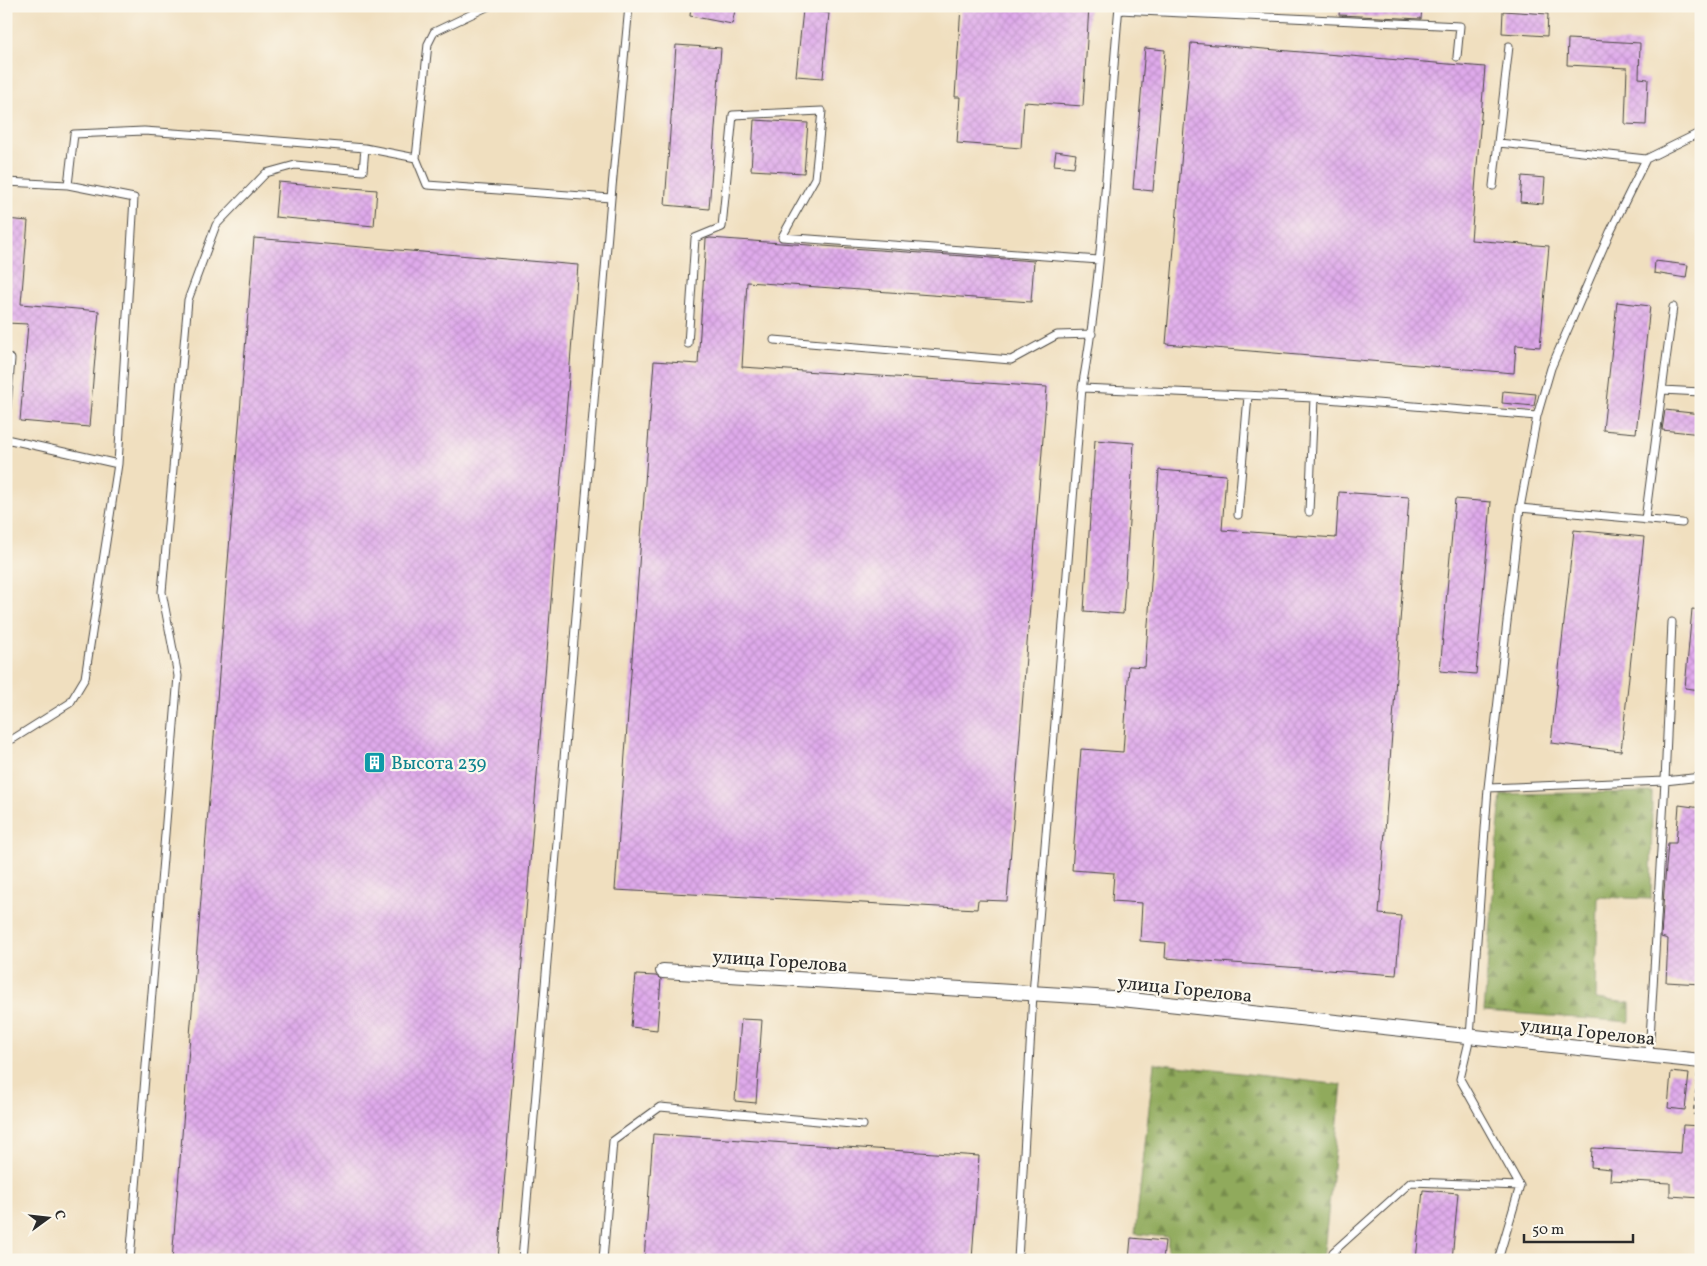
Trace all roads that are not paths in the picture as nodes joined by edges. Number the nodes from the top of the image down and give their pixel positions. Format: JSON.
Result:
{"nodes":[{"id":1,"x":489,"y":6,"type":"edge"},
{"id":2,"x":629,"y":6,"type":"edge"},
{"id":3,"x":1119,"y":8,"type":"edge"},
{"id":4,"x":1509,"y":46,"type":"dead end"},
{"id":5,"x":1457,"y":57,"type":"dead end"},
{"id":6,"x":1701,"y":132,"type":"edge"},
{"id":7,"x":1499,"y":143,"type":"junction"},
{"id":8,"x":365,"y":148,"type":"junction"},
{"id":9,"x":416,"y":158,"type":"junction"},
{"id":10,"x":1646,"y":159,"type":"junction"},
{"id":11,"x":6,"y":182,"type":"edge"},
{"id":12,"x":68,"y":185,"type":"junction"},
{"id":13,"x":1493,"y":186,"type":"dead end"},
{"id":14,"x":611,"y":198,"type":"junction"},
{"id":15,"x":1099,"y":260,"type":"junction"},
{"id":16,"x":1673,"y":307,"type":"dead end"},
{"id":17,"x":1092,"y":334,"type":"junction"},
{"id":18,"x":774,"y":340,"type":"dead end"},
{"id":19,"x":688,"y":344,"type":"dead end"},
{"id":20,"x":6,"y":358,"type":"edge"},
{"id":21,"x":1082,"y":388,"type":"junction"},
{"id":22,"x":1662,"y":390,"type":"junction"},
{"id":23,"x":1701,"y":392,"type":"edge"},
{"id":24,"x":1248,"y":396,"type":"junction"},
{"id":25,"x":1314,"y":398,"type":"junction"},
{"id":26,"x":1537,"y":416,"type":"junction"},
{"id":27,"x":6,"y":418,"type":"edge"},
{"id":28,"x":6,"y":439,"type":"edge"},
{"id":29,"x":118,"y":464,"type":"junction"},
{"id":30,"x":1520,"y":508,"type":"junction"},
{"id":31,"x":1309,"y":512,"type":"dead end"},
{"id":32,"x":1238,"y":515,"type":"dead end"},
{"id":33,"x":1645,"y":520,"type":"junction"},
{"id":34,"x":1682,"y":523,"type":"dead end"},
{"id":35,"x":1672,"y":622,"type":"dead end"},
{"id":36,"x":6,"y":741,"type":"edge"},
{"id":37,"x":1701,"y":777,"type":"edge"},
{"id":38,"x":1665,"y":781,"type":"junction"},
{"id":39,"x":1488,"y":788,"type":"junction"},
{"id":40,"x":663,"y":971,"type":"dead end"},
{"id":41,"x":1033,"y":994,"type":"junction"},
{"id":42,"x":1470,"y":1037,"type":"junction"},
{"id":43,"x":1649,"y":1056,"type":"junction"},
{"id":44,"x":1701,"y":1061,"type":"edge"},
{"id":45,"x":863,"y":1124,"type":"dead end"},
{"id":46,"x":1520,"y":1186,"type":"junction"},
{"id":47,"x":1333,"y":1252,"type":"dead end"},
{"id":48,"x":130,"y":1260,"type":"edge"},
{"id":49,"x":522,"y":1260,"type":"edge"},
{"id":50,"x":603,"y":1260,"type":"edge"},
{"id":51,"x":1018,"y":1260,"type":"edge"},
{"id":52,"x":1498,"y":1260,"type":"edge"}],
"edges":[{"from":1,"to":9,"type":"lane"},
{"from":2,"to":14,"type":"lane"},
{"from":3,"to":5,"type":"lane"},
{"from":3,"to":15,"type":"lane"},
{"from":4,"to":7,"type":"lane"},
{"from":6,"to":10,"type":"lane"},
{"from":7,"to":10,"type":"lane"},
{"from":7,"to":13,"type":"lane"},
{"from":8,"to":9,"type":"lane"},
{"from":8,"to":12,"type":"lane"},
{"from":8,"to":48,"type":"lane"},
{"from":9,"to":14,"type":"lane"},
{"from":10,"to":26,"type":"lane"},
{"from":11,"to":12,"type":"lane"},
{"from":12,"to":29,"type":"lane"},
{"from":14,"to":49,"type":"lane"},
{"from":15,"to":17,"type":"lane"},
{"from":15,"to":19,"type":"lane"},
{"from":16,"to":22,"type":"lane"},
{"from":17,"to":18,"type":"lane"},
{"from":17,"to":21,"type":"lane"},
{"from":20,"to":27,"type":"lane"},
{"from":21,"to":24,"type":"lane"},
{"from":21,"to":41,"type":"lane"},
{"from":22,"to":23,"type":"lane"},
{"from":22,"to":33,"type":"lane"},
{"from":24,"to":25,"type":"lane"},
{"from":24,"to":32,"type":"lane"},
{"from":25,"to":26,"type":"lane"},
{"from":25,"to":31,"type":"lane"},
{"from":26,"to":30,"type":"lane"},
{"from":28,"to":29,"type":"lane"},
{"from":29,"to":36,"type":"lane"},
{"from":30,"to":33,"type":"lane"},
{"from":30,"to":39,"type":"lane"},
{"from":33,"to":34,"type":"lane"},
{"from":35,"to":38,"type":"lane"},
{"from":37,"to":38,"type":"lane"},
{"from":38,"to":39,"type":"lane"},
{"from":38,"to":43,"type":"lane"},
{"from":39,"to":42,"type":"lane"},
{"from":40,"to":41,"type":"street","name":"улица Горелова"},
{"from":41,"to":42,"type":"street","name":"улица Горелова"},
{"from":41,"to":51,"type":"lane"},
{"from":42,"to":43,"type":"street","name":"улица Горелова"},
{"from":42,"to":46,"type":"lane"},
{"from":43,"to":44,"type":"street","name":"улица Горелова"},
{"from":45,"to":50,"type":"lane"},
{"from":46,"to":47,"type":"lane"},
{"from":46,"to":52,"type":"lane"}]}
